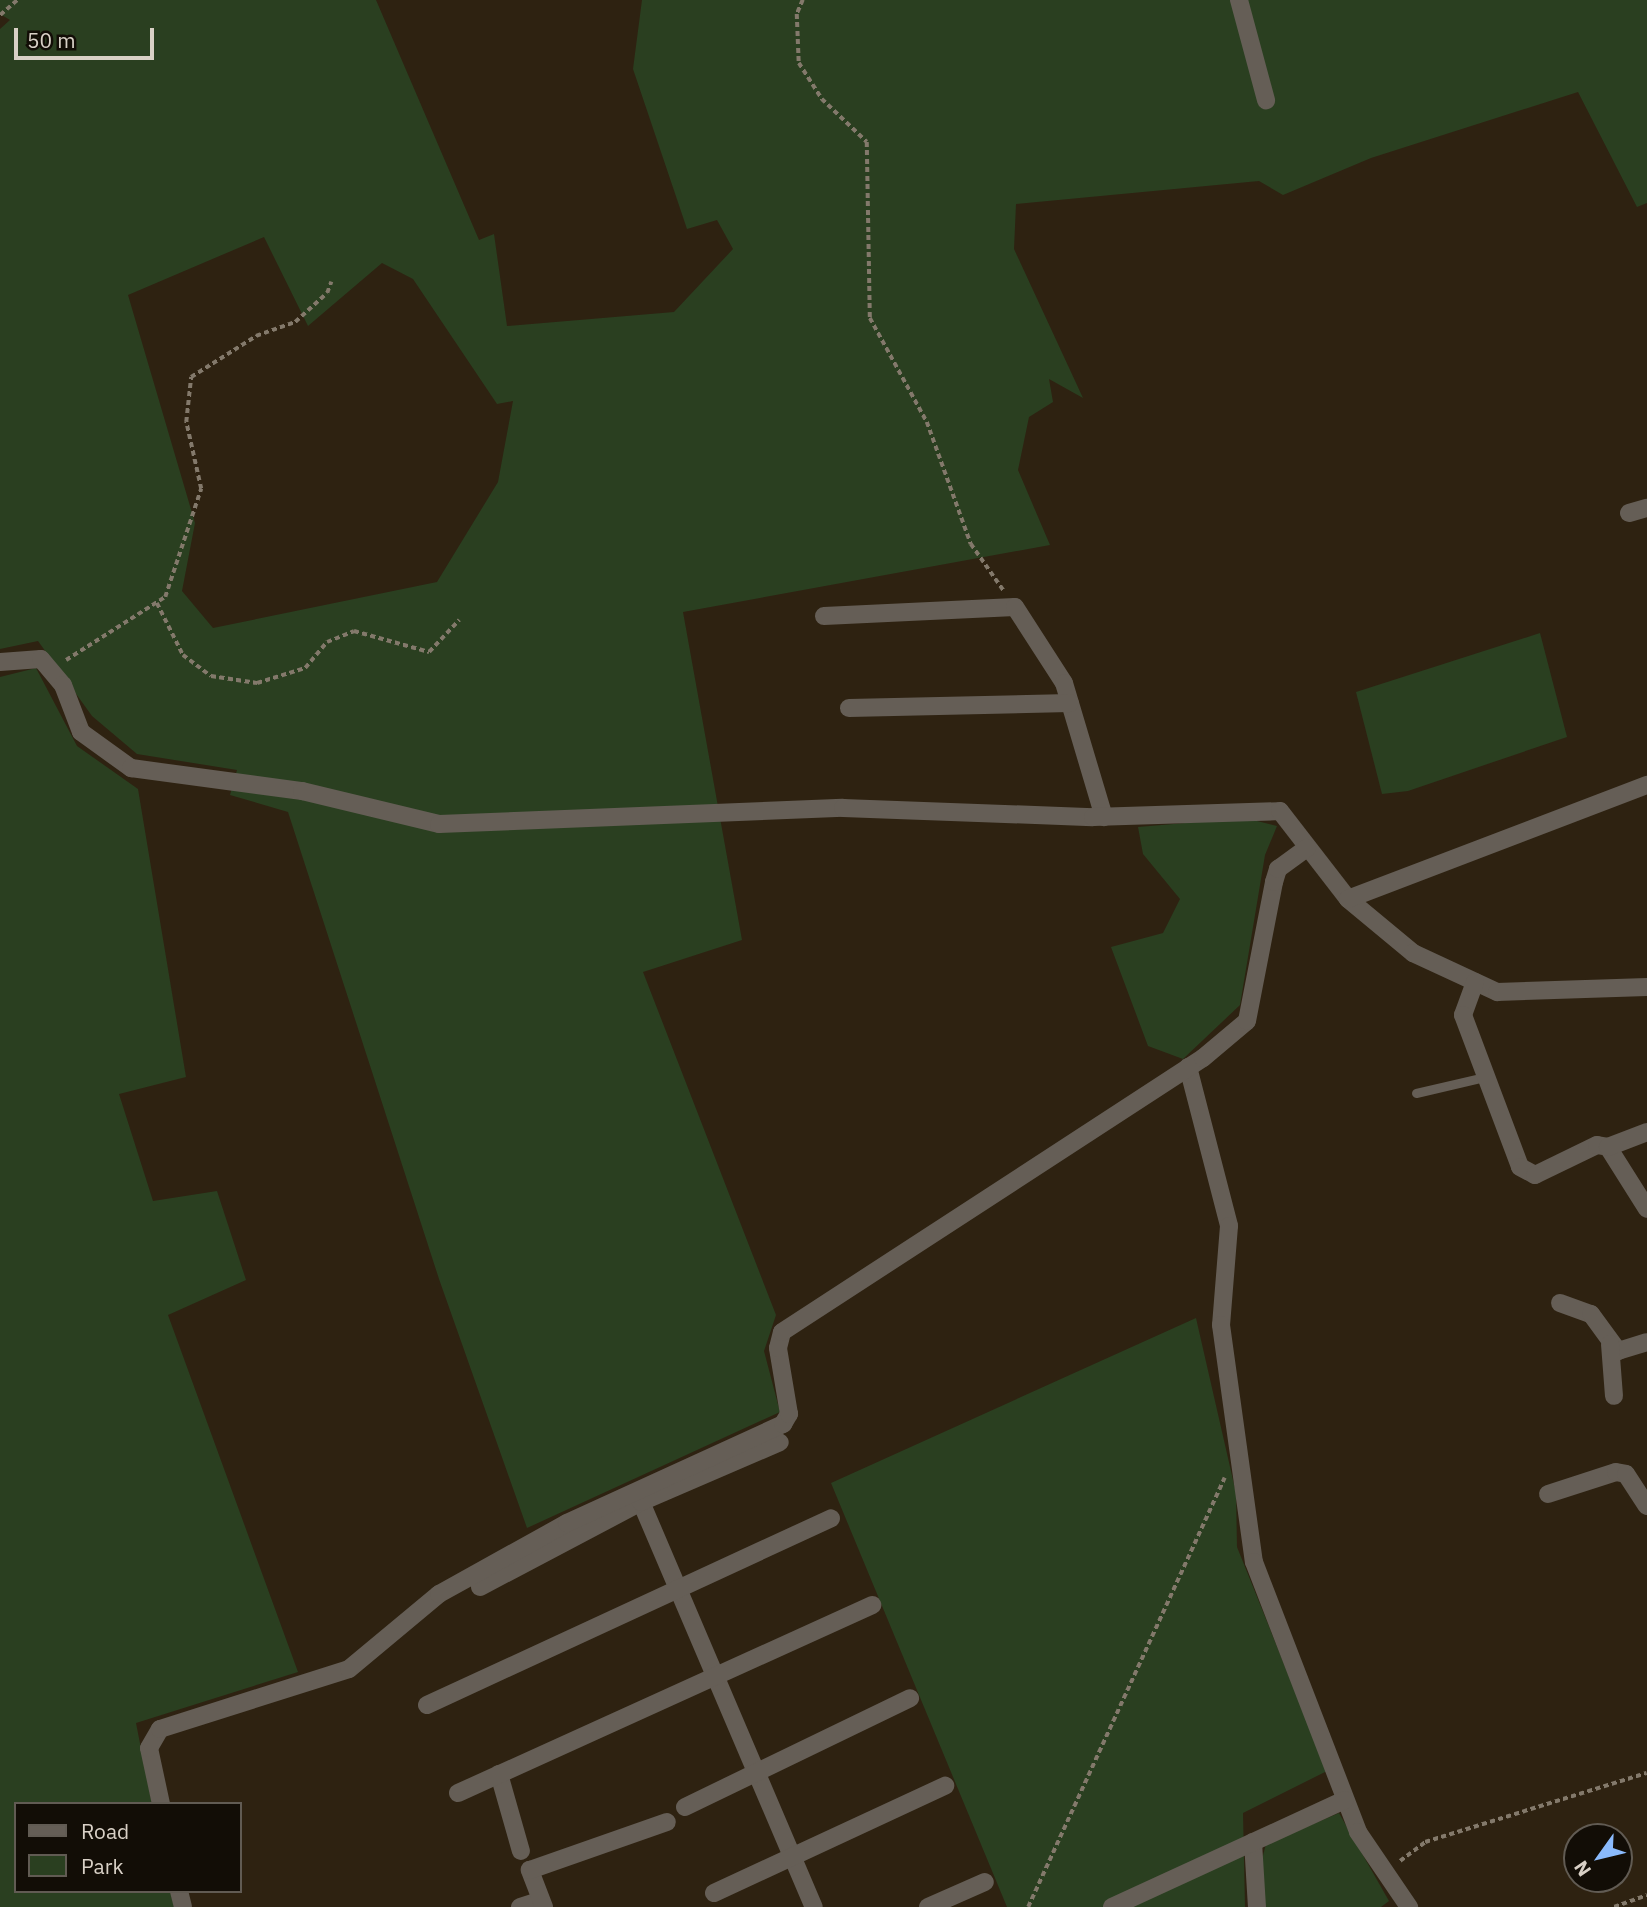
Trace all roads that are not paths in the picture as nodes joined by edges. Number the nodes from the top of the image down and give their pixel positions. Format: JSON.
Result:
{"nodes":[{"id":1,"x":1239,"y":0,"type":"edge"},
{"id":2,"x":1266,"y":100,"type":"dead end"},
{"id":3,"x":824,"y":616,"type":"dead end"},
{"id":4,"x":0,"y":662,"type":"edge"},
{"id":5,"x":1070,"y":703,"type":"junction"},
{"id":6,"x":849,"y":708,"type":"dead end"},
{"id":7,"x":1647,"y":785,"type":"edge"},
{"id":8,"x":1104,"y":817,"type":"junction"},
{"id":9,"x":1307,"y":848,"type":"junction"},
{"id":10,"x":1348,"y":899,"type":"junction"},
{"id":11,"x":1475,"y":982,"type":"junction"},
{"id":12,"x":1647,"y":987,"type":"edge"},
{"id":13,"x":1188,"y":1067,"type":"junction"},
{"id":14,"x":1485,"y":1077,"type":"junction"},
{"id":15,"x":1416,"y":1093,"type":"dead end"},
{"id":16,"x":1647,"y":1132,"type":"edge"},
{"id":17,"x":1608,"y":1147,"type":"junction"},
{"id":18,"x":1647,"y":1209,"type":"edge"},
{"id":19,"x":1560,"y":1303,"type":"dead end"},
{"id":20,"x":1647,"y":1342,"type":"edge"},
{"id":21,"x":1610,"y":1345,"type":"junction"},
{"id":22,"x":1614,"y":1396,"type":"dead end"},
{"id":23,"x":780,"y":1442,"type":"dead end"},
{"id":24,"x":1548,"y":1494,"type":"dead end"},
{"id":25,"x":641,"y":1502,"type":"junction"},
{"id":26,"x":1647,"y":1506,"type":"edge"},
{"id":27,"x":831,"y":1518,"type":"dead end"},
{"id":28,"x":480,"y":1587,"type":"dead end"},
{"id":29,"x":678,"y":1588,"type":"junction"},
{"id":30,"x":872,"y":1605,"type":"dead end"},
{"id":31,"x":714,"y":1673,"type":"junction"},
{"id":32,"x":910,"y":1698,"type":"dead end"},
{"id":33,"x":427,"y":1705,"type":"dead end"},
{"id":34,"x":756,"y":1771,"type":"junction"},
{"id":35,"x":499,"y":1774,"type":"junction"},
{"id":36,"x":945,"y":1786,"type":"dead end"},
{"id":37,"x":458,"y":1793,"type":"dead end"},
{"id":38,"x":1346,"y":1800,"type":"junction"},
{"id":39,"x":161,"y":1802,"type":"edge"},
{"id":40,"x":685,"y":1807,"type":"dead end"},
{"id":41,"x":667,"y":1822,"type":"dead end"},
{"id":42,"x":1253,"y":1842,"type":"junction"},
{"id":43,"x":520,"y":1851,"type":"dead end"},
{"id":44,"x":791,"y":1853,"type":"junction"},
{"id":45,"x":985,"y":1882,"type":"dead end"},
{"id":46,"x":714,"y":1893,"type":"dead end"},
{"id":47,"x":542,"y":1903,"type":"edge"},
{"id":48,"x":520,"y":1907,"type":"edge"},
{"id":49,"x":814,"y":1907,"type":"edge"},
{"id":50,"x":928,"y":1907,"type":"edge"},
{"id":51,"x":1112,"y":1907,"type":"edge"},
{"id":52,"x":1257,"y":1907,"type":"edge"},
{"id":53,"x":1409,"y":1907,"type":"edge"}],
"edges":[{"from":1,"to":2,"type":"street"},
{"from":3,"to":5,"type":"street"},
{"from":4,"to":8,"type":"street"},
{"from":5,"to":6,"type":"street"},
{"from":5,"to":8,"type":"street"},
{"from":7,"to":10,"type":"street"},
{"from":8,"to":9,"type":"street"},
{"from":9,"to":10,"type":"street"},
{"from":9,"to":13,"type":"street"},
{"from":10,"to":11,"type":"street"},
{"from":11,"to":12,"type":"street"},
{"from":11,"to":14,"type":"street"},
{"from":13,"to":38,"type":"street"},
{"from":13,"to":39,"type":"street"},
{"from":14,"to":15,"type":"lane"},
{"from":14,"to":17,"type":"street"},
{"from":16,"to":17,"type":"street"},
{"from":17,"to":18,"type":"street"},
{"from":19,"to":21,"type":"street"},
{"from":20,"to":21,"type":"street"},
{"from":21,"to":22,"type":"street"},
{"from":23,"to":25,"type":"street"},
{"from":24,"to":26,"type":"street"},
{"from":25,"to":28,"type":"street"},
{"from":25,"to":29,"type":"street"},
{"from":27,"to":29,"type":"street"},
{"from":29,"to":31,"type":"street"},
{"from":29,"to":33,"type":"street"},
{"from":30,"to":31,"type":"street"},
{"from":31,"to":34,"type":"street"},
{"from":31,"to":35,"type":"street"},
{"from":32,"to":34,"type":"street"},
{"from":34,"to":40,"type":"street"},
{"from":34,"to":44,"type":"street"},
{"from":35,"to":37,"type":"street"},
{"from":35,"to":43,"type":"street"},
{"from":36,"to":44,"type":"street"},
{"from":38,"to":42,"type":"street"},
{"from":38,"to":53,"type":"street"},
{"from":41,"to":47,"type":"street"},
{"from":42,"to":51,"type":"street"},
{"from":42,"to":52,"type":"street"},
{"from":44,"to":46,"type":"street"},
{"from":44,"to":49,"type":"street"},
{"from":45,"to":50,"type":"street"},
{"from":47,"to":48,"type":"street"}]}
